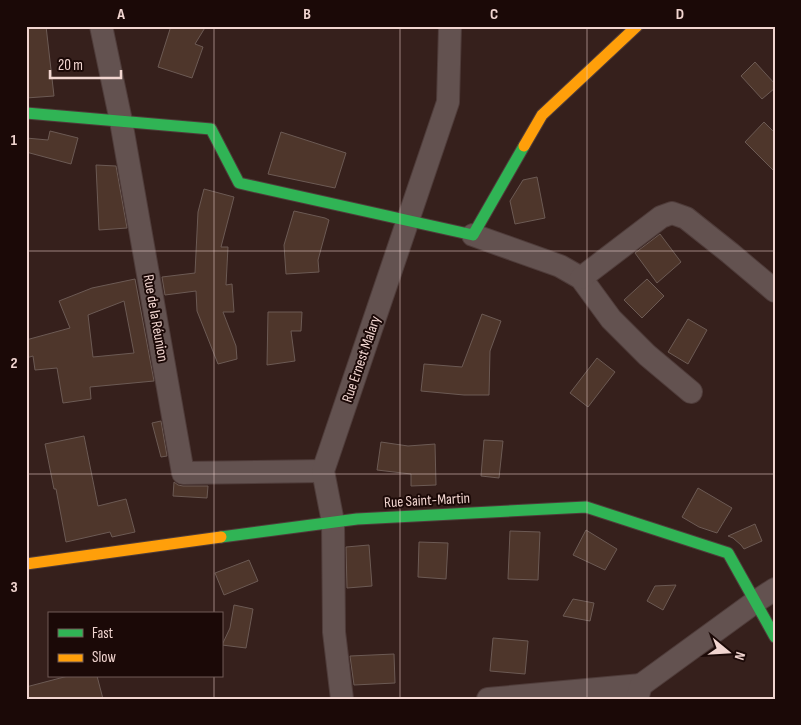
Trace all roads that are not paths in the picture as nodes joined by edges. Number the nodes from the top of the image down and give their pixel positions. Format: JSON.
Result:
{"nodes":[{"id":1,"x":101,"y":26,"type":"edge"},
{"id":2,"x":450,"y":26,"type":"edge"},
{"id":3,"x":637,"y":26,"type":"edge"},
{"id":4,"x":26,"y":113,"type":"edge"},
{"id":5,"x":121,"y":121,"type":"junction"},
{"id":6,"x":408,"y":221,"type":"junction"},
{"id":7,"x":473,"y":235,"type":"junction"},
{"id":8,"x":581,"y":278,"type":"junction"},
{"id":9,"x":775,"y":291,"type":"edge"},
{"id":10,"x":691,"y":392,"type":"dead end"},
{"id":11,"x":323,"y":471,"type":"junction"},
{"id":12,"x":333,"y":522,"type":"junction"},
{"id":13,"x":26,"y":564,"type":"edge"},
{"id":14,"x":775,"y":589,"type":"edge"},
{"id":15,"x":755,"y":602,"type":"junction"},
{"id":16,"x":775,"y":637,"type":"edge"},
{"id":17,"x":639,"y":692,"type":"edge"},
{"id":18,"x":342,"y":699,"type":"edge"},
{"id":19,"x":488,"y":699,"type":"edge"}],
"edges":[{"from":1,"to":5,"type":"street","name":"Rue de la Réunion"},
{"from":2,"to":6,"type":"street","name":"Rue Ernest Malary"},
{"from":3,"to":7,"type":"street"},
{"from":4,"to":5,"type":"street"},
{"from":5,"to":6,"type":"street"},
{"from":5,"to":11,"type":"street","name":"Rue de la Réunion"},
{"from":6,"to":7,"type":"street"},
{"from":6,"to":11,"type":"street","name":"Rue Ernest Malary"},
{"from":7,"to":8,"type":"street"},
{"from":8,"to":9,"type":"street"},
{"from":8,"to":10,"type":"street"},
{"from":11,"to":12,"type":"street","name":"Rue Ernest Malary"},
{"from":12,"to":13,"type":"street","name":"Rue Saint-Martin"},
{"from":12,"to":15,"type":"street","name":"Rue Saint-Martin"},
{"from":12,"to":18,"type":"street","name":"Rue Ernest Malary"},
{"from":14,"to":15,"type":"street"},
{"from":15,"to":16,"type":"street","name":"Rue Saint-Martin"},
{"from":15,"to":17,"type":"street"},
{"from":17,"to":19,"type":"street"}]}
